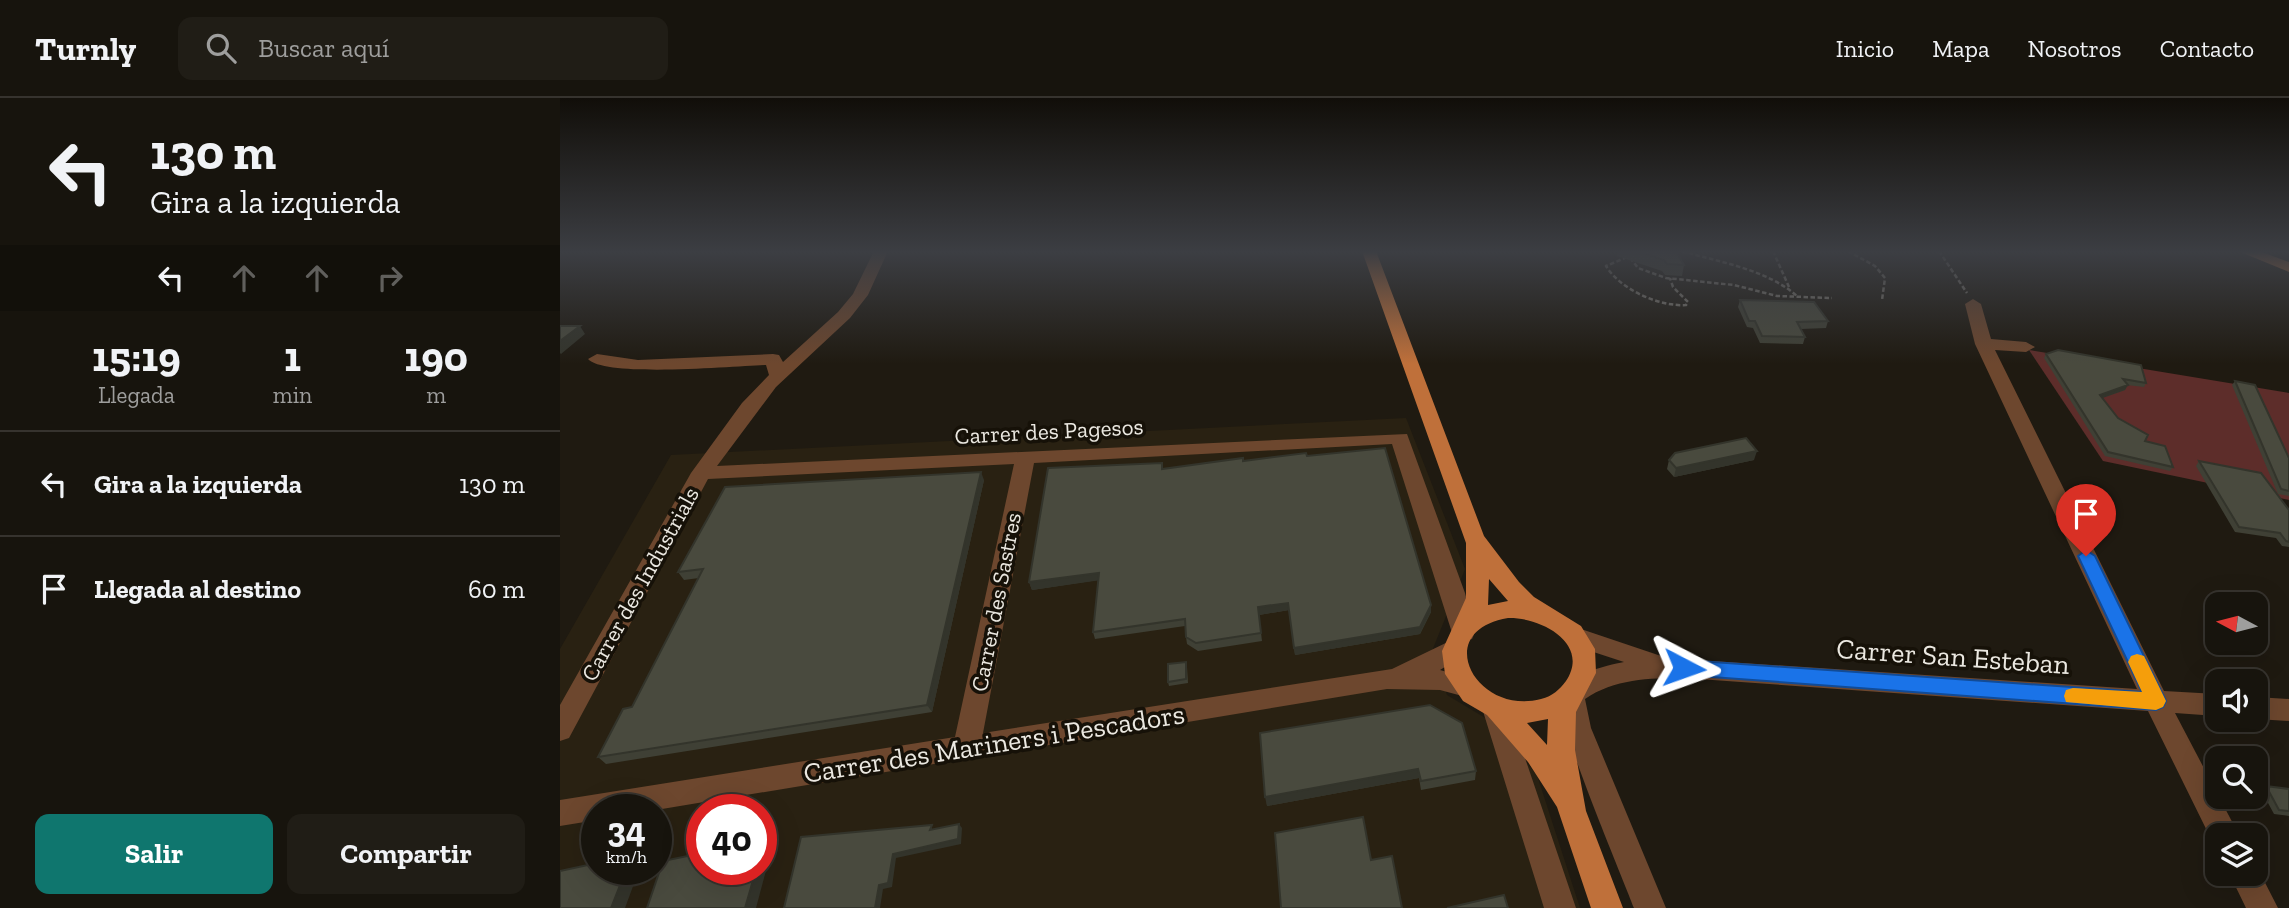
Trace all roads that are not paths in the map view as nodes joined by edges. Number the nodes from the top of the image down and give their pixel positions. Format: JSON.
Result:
{"nodes":[{"id":1,"x":863,"y":289,"type":"edge"},
{"id":2,"x":1383,"y":289,"type":"edge"},
{"id":3,"x":1973,"y":304,"type":"road end"},
{"id":4,"x":1984,"y":344,"type":"junction"},
{"id":5,"x":2026,"y":347,"type":"dead end"},
{"id":6,"x":597,"y":359,"type":"dead end"},
{"id":7,"x":778,"y":376,"type":"junction"},
{"id":8,"x":1025,"y":457,"type":"junction"},
{"id":9,"x":701,"y":473,"type":"junction"},
{"id":10,"x":1473,"y":537,"type":"junction"},
{"id":11,"x":1548,"y":616,"type":"junction"},
{"id":12,"x":1461,"y":636,"type":"junction"},
{"id":13,"x":1575,"y":636,"type":"junction"},
{"id":14,"x":1684,"y":668,"type":"junction"},
{"id":15,"x":1387,"y":679,"type":"junction"},
{"id":16,"x":1466,"y":687,"type":"junction"},
{"id":17,"x":1573,"y":694,"type":"junction"},
{"id":18,"x":2156,"y":701,"type":"junction"},
{"id":19,"x":2205,"y":704,"type":"edge"},
{"id":20,"x":1495,"y":708,"type":"junction"},
{"id":21,"x":2268,"y":709,"type":"edge"},
{"id":22,"x":2289,"y":710,"type":"edge"},
{"id":23,"x":560,"y":730,"type":"edge"},
{"id":24,"x":967,"y":747,"type":"junction"},
{"id":25,"x":1572,"y":811,"type":"junction"},
{"id":26,"x":560,"y":813,"type":"edge"},
{"id":27,"x":2218,"y":823,"type":"edge"},
{"id":28,"x":2251,"y":886,"type":"edge"},
{"id":29,"x":1560,"y":908,"type":"edge"},
{"id":30,"x":1608,"y":908,"type":"edge"},
{"id":31,"x":1650,"y":908,"type":"edge"},
{"id":32,"x":2262,"y":908,"type":"edge"}],
"edges":[{"from":1,"to":7,"type":"street","name":"Carrer des Industrials"},
{"from":2,"to":10,"type":"main road"},
{"from":3,"to":4,"type":"street"},
{"from":4,"to":5,"type":"street"},
{"from":4,"to":18,"type":"street"},
{"from":6,"to":7,"type":"street"},
{"from":7,"to":9,"type":"street","name":"Carrer des Industrials"},
{"from":8,"to":9,"type":"street","name":"Carrer des Pagesos"},
{"from":8,"to":12,"type":"street","name":"Carrer des Pagesos"},
{"from":8,"to":24,"type":"street","name":"Carrer des Sastres"},
{"from":9,"to":23,"type":"street","name":"Carrer des Industrials"},
{"from":10,"to":11,"type":"main road"},
{"from":10,"to":12,"type":"main road"},
{"from":11,"to":12,"type":"main road"},
{"from":11,"to":13,"type":"main road"},
{"from":12,"to":15,"type":"street","name":"Carrer des Mariners i Pescadors"},
{"from":12,"to":16,"type":"main road"},
{"from":13,"to":14,"type":"street","name":"Carrer San Esteban"},
{"from":13,"to":17,"type":"main road"},
{"from":14,"to":17,"type":"street","name":"Carrer San Esteban"},
{"from":14,"to":18,"type":"street","name":"Carrer San Esteban"},
{"from":15,"to":16,"type":"street","name":"Carrer des Mariners i Pescadors"},
{"from":15,"to":24,"type":"street","name":"Carrer des Mariners i Pescadors"},
{"from":16,"to":20,"type":"main road"},
{"from":17,"to":20,"type":"main road"},
{"from":17,"to":25,"type":"main road"},
{"from":17,"to":31,"type":"street"},
{"from":18,"to":19,"type":"street","name":"Carrer San Esteban"},
{"from":18,"to":27,"type":"street"},
{"from":20,"to":25,"type":"main road"},
{"from":20,"to":29,"type":"street"},
{"from":21,"to":22,"type":"street"},
{"from":24,"to":26,"type":"street","name":"Carrer des Mariners i Pescadors"},
{"from":25,"to":30,"type":"main road"},
{"from":28,"to":32,"type":"street"}]}
